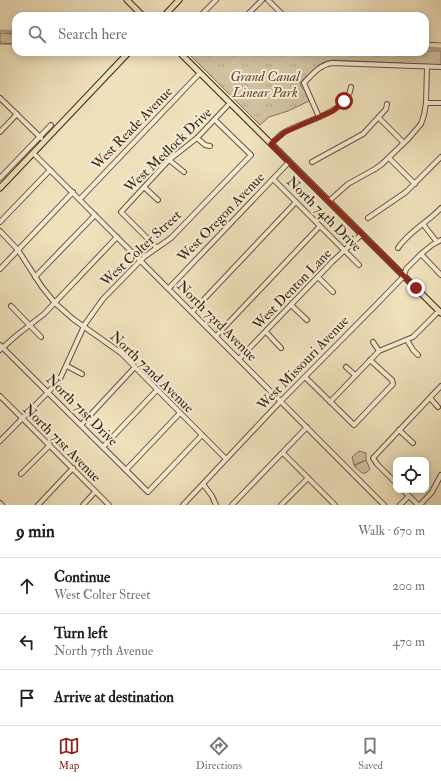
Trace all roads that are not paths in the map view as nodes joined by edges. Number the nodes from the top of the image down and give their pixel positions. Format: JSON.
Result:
{"nodes":[{"id":1,"x":127,"y":0,"type":"edge"},
{"id":2,"x":179,"y":0,"type":"edge"},
{"id":3,"x":216,"y":0,"type":"edge"},
{"id":4,"x":262,"y":0,"type":"edge"},
{"id":5,"x":268,"y":0,"type":"edge"},
{"id":6,"x":139,"y":12,"type":"edge"},
{"id":7,"x":168,"y":12,"type":"edge"},
{"id":8,"x":204,"y":12,"type":"edge"},
{"id":9,"x":250,"y":12,"type":"edge"},
{"id":10,"x":280,"y":12,"type":"edge"},
{"id":11,"x":125,"y":56,"type":"edge"},
{"id":12,"x":183,"y":56,"type":"edge"},
{"id":13,"x":427,"y":67,"type":"junction"},
{"id":14,"x":441,"y":67,"type":"edge"},
{"id":15,"x":200,"y":73,"type":"junction"},
{"id":16,"x":351,"y":87,"type":"dead end"},
{"id":17,"x":0,"y":98,"type":"edge"},
{"id":18,"x":230,"y":103,"type":"junction"},
{"id":19,"x":426,"y":103,"type":"junction"},
{"id":20,"x":441,"y":103,"type":"edge"},
{"id":21,"x":387,"y":104,"type":"dead end"},
{"id":22,"x":17,"y":114,"type":"junction"},
{"id":23,"x":319,"y":117,"type":"junction"},
{"id":24,"x":379,"y":118,"type":"junction"},
{"id":25,"x":215,"y":120,"type":"junction"},
{"id":26,"x":51,"y":125,"type":"dead end"},
{"id":27,"x":0,"y":132,"type":"edge"},
{"id":28,"x":40,"y":136,"type":"junction"},
{"id":29,"x":197,"y":138,"type":"junction"},
{"id":30,"x":45,"y":141,"type":"junction"},
{"id":31,"x":404,"y":143,"type":"junction"},
{"id":32,"x":271,"y":144,"type":"junction"},
{"id":33,"x":210,"y":146,"type":"dead end"},
{"id":34,"x":33,"y":153,"type":"junction"},
{"id":35,"x":441,"y":157,"type":"edge"},
{"id":36,"x":389,"y":158,"type":"junction"},
{"id":37,"x":170,"y":160,"type":"junction"},
{"id":38,"x":289,"y":162,"type":"junction"},
{"id":39,"x":312,"y":162,"type":"dead end"},
{"id":40,"x":50,"y":170,"type":"junction"},
{"id":41,"x":184,"y":172,"type":"dead end"},
{"id":42,"x":0,"y":178,"type":"edge"},
{"id":43,"x":273,"y":179,"type":"junction"},
{"id":44,"x":415,"y":184,"type":"junction"},
{"id":45,"x":144,"y":187,"type":"junction"},
{"id":46,"x":0,"y":188,"type":"edge"},
{"id":47,"x":73,"y":192,"type":"junction"},
{"id":48,"x":80,"y":199,"type":"junction"},
{"id":49,"x":158,"y":200,"type":"dead end"},
{"id":50,"x":296,"y":202,"type":"junction"},
{"id":51,"x":329,"y":202,"type":"junction"},
{"id":52,"x":441,"y":208,"type":"edge"},
{"id":53,"x":95,"y":215,"type":"junction"},
{"id":54,"x":368,"y":218,"type":"dead end"},
{"id":55,"x":0,"y":222,"type":"edge"},
{"id":56,"x":423,"y":224,"type":"junction"},
{"id":57,"x":320,"y":226,"type":"junction"},
{"id":58,"x":0,"y":230,"type":"edge"},
{"id":59,"x":362,"y":234,"type":"junction"},
{"id":60,"x":117,"y":237,"type":"junction"},
{"id":61,"x":439,"y":241,"type":"edge"},
{"id":62,"x":157,"y":248,"type":"junction"},
{"id":63,"x":398,"y":248,"type":"dead end"},
{"id":64,"x":18,"y":250,"type":"junction"},
{"id":65,"x":345,"y":251,"type":"junction"},
{"id":66,"x":421,"y":254,"type":"junction"},
{"id":67,"x":141,"y":261,"type":"junction"},
{"id":68,"x":359,"y":265,"type":"dead end"},
{"id":69,"x":0,"y":269,"type":"edge"},
{"id":70,"x":441,"y":275,"type":"edge"},
{"id":71,"x":404,"y":276,"type":"junction"},
{"id":72,"x":35,"y":277,"type":"junction"},
{"id":73,"x":318,"y":277,"type":"junction"},
{"id":74,"x":169,"y":288,"type":"junction"},
{"id":75,"x":333,"y":292,"type":"dead end"},
{"id":76,"x":55,"y":303,"type":"junction"},
{"id":77,"x":11,"y":306,"type":"dead end"},
{"id":78,"x":291,"y":306,"type":"junction"},
{"id":79,"x":192,"y":312,"type":"junction"},
{"id":80,"x":440,"y":312,"type":"edge"},
{"id":81,"x":307,"y":320,"type":"dead end"},
{"id":82,"x":30,"y":325,"type":"junction"},
{"id":83,"x":84,"y":326,"type":"junction"},
{"id":84,"x":266,"y":332,"type":"junction"},
{"id":85,"x":216,"y":336,"type":"junction"},
{"id":86,"x":41,"y":337,"type":"dead end"},
{"id":87,"x":407,"y":340,"type":"junction"},
{"id":88,"x":373,"y":342,"type":"dead end"},
{"id":89,"x":1,"y":347,"type":"edge"},
{"id":90,"x":281,"y":348,"type":"dead end"},
{"id":91,"x":379,"y":351,"type":"junction"},
{"id":92,"x":418,"y":356,"type":"dead end"},
{"id":93,"x":240,"y":359,"type":"junction"},
{"id":94,"x":370,"y":360,"type":"junction"},
{"id":95,"x":67,"y":366,"type":"junction"},
{"id":96,"x":346,"y":367,"type":"dead end"},
{"id":97,"x":135,"y":368,"type":"junction"},
{"id":98,"x":82,"y":374,"type":"dead end"},
{"id":99,"x":355,"y":375,"type":"junction"},
{"id":100,"x":306,"y":378,"type":"junction"},
{"id":101,"x":441,"y":386,"type":"edge"},
{"id":102,"x":157,"y":390,"type":"junction"},
{"id":103,"x":48,"y":392,"type":"junction"},
{"id":104,"x":0,"y":396,"type":"edge"},
{"id":105,"x":430,"y":398,"type":"junction"},
{"id":106,"x":282,"y":402,"type":"junction"},
{"id":107,"x":330,"y":402,"type":"junction"},
{"id":108,"x":438,"y":407,"type":"dead end"},
{"id":109,"x":180,"y":413,"type":"junction"},
{"id":110,"x":22,"y":418,"type":"junction"},
{"id":111,"x":81,"y":425,"type":"junction"},
{"id":112,"x":307,"y":427,"type":"junction"},
{"id":113,"x":399,"y":430,"type":"junction"},
{"id":114,"x":202,"y":436,"type":"junction"},
{"id":115,"x":0,"y":442,"type":"edge"},
{"id":116,"x":413,"y":443,"type":"dead end"},
{"id":117,"x":50,"y":445,"type":"junction"},
{"id":118,"x":103,"y":447,"type":"junction"},
{"id":119,"x":283,"y":453,"type":"junction"},
{"id":120,"x":226,"y":459,"type":"junction"},
{"id":121,"x":72,"y":468,"type":"junction"},
{"id":122,"x":126,"y":470,"type":"junction"},
{"id":123,"x":21,"y":474,"type":"dead end"},
{"id":124,"x":441,"y":475,"type":"edge"},
{"id":125,"x":308,"y":478,"type":"junction"},
{"id":126,"x":393,"y":480,"type":"edge"},
{"id":127,"x":203,"y":484,"type":"junction"},
{"id":128,"x":95,"y":492,"type":"junction"},
{"id":129,"x":406,"y":493,"type":"edge"},
{"id":130,"x":409,"y":496,"type":"junction"},
{"id":131,"x":0,"y":503,"type":"edge"},
{"id":132,"x":332,"y":504,"type":"edge"},
{"id":133,"x":2,"y":505,"type":"edge"},
{"id":134,"x":38,"y":505,"type":"edge"},
{"id":135,"x":83,"y":505,"type":"edge"},
{"id":136,"x":109,"y":505,"type":"edge"},
{"id":137,"x":183,"y":505,"type":"edge"},
{"id":138,"x":216,"y":505,"type":"edge"},
{"id":139,"x":232,"y":505,"type":"edge"},
{"id":140,"x":281,"y":505,"type":"edge"},
{"id":141,"x":384,"y":505,"type":"edge"},
{"id":142,"x":400,"y":505,"type":"edge"},
{"id":143,"x":419,"y":505,"type":"edge"}],
"edges":[{"from":1,"to":6,"type":"main road"},
{"from":2,"to":7,"type":"main road"},
{"from":3,"to":8,"type":"street"},
{"from":4,"to":9,"type":"street"},
{"from":5,"to":10,"type":"street"},
{"from":11,"to":30,"type":"main road"},
{"from":12,"to":15,"type":"main road"},
{"from":13,"to":14,"type":"street"},
{"from":13,"to":19,"type":"street"},
{"from":13,"to":23,"type":"street"},
{"from":15,"to":18,"type":"main road"},
{"from":15,"to":48,"type":"street","name":"West Reade Avenue"},
{"from":16,"to":23,"type":"street"},
{"from":17,"to":22,"type":"street"},
{"from":18,"to":25,"type":"street","name":"West Medlock Drive"},
{"from":18,"to":32,"type":"main road"},
{"from":19,"to":20,"type":"street"},
{"from":19,"to":31,"type":"street"},
{"from":21,"to":24,"type":"street"},
{"from":22,"to":27,"type":"street"},
{"from":22,"to":28,"type":"street"},
{"from":23,"to":32,"type":"street"},
{"from":24,"to":31,"type":"street"},
{"from":24,"to":39,"type":"street"},
{"from":25,"to":29,"type":"street","name":"West Medlock Drive"},
{"from":25,"to":62,"type":"street","name":"West Colter Street"},
{"from":26,"to":28,"type":"street"},
{"from":28,"to":30,"type":"street"},
{"from":28,"to":42,"type":"street"},
{"from":29,"to":33,"type":"street"},
{"from":29,"to":37,"type":"street","name":"West Medlock Drive"},
{"from":30,"to":34,"type":"main road"},
{"from":31,"to":36,"type":"street"},
{"from":32,"to":38,"type":"main road"},
{"from":34,"to":40,"type":"street","name":"North 73rd Avenue"},
{"from":34,"to":46,"type":"main road"},
{"from":35,"to":44,"type":"street"},
{"from":36,"to":44,"type":"street"},
{"from":36,"to":51,"type":"street"},
{"from":37,"to":41,"type":"street"},
{"from":37,"to":45,"type":"street","name":"West Medlock Drive"},
{"from":38,"to":43,"type":"street","name":"West Oregon Avenue"},
{"from":38,"to":51,"type":"main road"},
{"from":40,"to":47,"type":"street","name":"North 73rd Avenue"},
{"from":40,"to":55,"type":"street"},
{"from":43,"to":50,"type":"street","name":"North 74th Drive"},
{"from":43,"to":74,"type":"street","name":"West Oregon Avenue"},
{"from":44,"to":54,"type":"street"},
{"from":45,"to":49,"type":"street"},
{"from":45,"to":62,"type":"street","name":"West Medlock Drive"},
{"from":47,"to":48,"type":"street","name":"North 73rd Avenue"},
{"from":47,"to":64,"type":"street"},
{"from":48,"to":53,"type":"street","name":"North 73rd Avenue"},
{"from":50,"to":57,"type":"street","name":"North 74th Drive"},
{"from":50,"to":79,"type":"street"},
{"from":51,"to":59,"type":"main road"},
{"from":52,"to":56,"type":"street"},
{"from":53,"to":60,"type":"street","name":"North 73rd Avenue"},
{"from":53,"to":72,"type":"street"},
{"from":56,"to":61,"type":"street"},
{"from":56,"to":63,"type":"street"},
{"from":57,"to":65,"type":"street","name":"North 74th Drive"},
{"from":57,"to":85,"type":"street"},
{"from":58,"to":64,"type":"street","name":"North 72nd Avenue"},
{"from":59,"to":65,"type":"street","name":"West Denton Lane"},
{"from":59,"to":71,"type":"main road"},
{"from":60,"to":67,"type":"street","name":"North 73rd Avenue"},
{"from":60,"to":76,"type":"street"},
{"from":61,"to":66,"type":"street","name":"West Missouri Avenue"},
{"from":62,"to":67,"type":"street","name":"West Colter Street"},
{"from":64,"to":69,"type":"street"},
{"from":64,"to":72,"type":"street","name":"North 72nd Avenue"},
{"from":65,"to":68,"type":"street","name":"North 74th Drive"},
{"from":65,"to":73,"type":"street","name":"West Denton Lane"},
{"from":66,"to":70,"type":"street"},
{"from":66,"to":71,"type":"street","name":"West Missouri Avenue"},
{"from":67,"to":74,"type":"street","name":"North 73rd Avenue"},
{"from":67,"to":83,"type":"street","name":"West Colter Street"},
{"from":71,"to":80,"type":"main road"},
{"from":71,"to":100,"type":"street","name":"West Missouri Avenue"},
{"from":72,"to":76,"type":"street","name":"North 72nd Avenue"},
{"from":73,"to":75,"type":"street"},
{"from":73,"to":78,"type":"street","name":"West Denton Lane"},
{"from":74,"to":79,"type":"street","name":"North 73rd Avenue"},
{"from":76,"to":82,"type":"street"},
{"from":76,"to":83,"type":"street","name":"North 72nd Avenue"},
{"from":77,"to":82,"type":"street"},
{"from":78,"to":81,"type":"street"},
{"from":78,"to":84,"type":"street","name":"West Denton Lane"},
{"from":79,"to":85,"type":"street","name":"North 73rd Avenue"},
{"from":80,"to":87,"type":"street"},
{"from":82,"to":86,"type":"street"},
{"from":82,"to":89,"type":"street"},
{"from":83,"to":95,"type":"street","name":"West Colter Street"},
{"from":83,"to":97,"type":"street","name":"North 72nd Avenue"},
{"from":84,"to":90,"type":"street"},
{"from":84,"to":93,"type":"street","name":"West Denton Lane"},
{"from":85,"to":93,"type":"street","name":"North 73rd Avenue"},
{"from":87,"to":91,"type":"street"},
{"from":87,"to":92,"type":"street"},
{"from":88,"to":91,"type":"street"},
{"from":89,"to":103,"type":"street","name":"North 71st Drive"},
{"from":91,"to":94,"type":"street"},
{"from":93,"to":106,"type":"street","name":"North 73rd Avenue"},
{"from":94,"to":99,"type":"street"},
{"from":94,"to":107,"type":"street"},
{"from":95,"to":98,"type":"street"},
{"from":95,"to":103,"type":"street","name":"West Colter Street"},
{"from":96,"to":99,"type":"street"},
{"from":97,"to":102,"type":"street","name":"North 72nd Avenue"},
{"from":97,"to":111,"type":"street"},
{"from":99,"to":107,"type":"street"},
{"from":100,"to":106,"type":"street","name":"West Missouri Avenue"},
{"from":100,"to":107,"type":"street"},
{"from":101,"to":105,"type":"street"},
{"from":102,"to":109,"type":"street","name":"North 72nd Avenue"},
{"from":102,"to":118,"type":"street"},
{"from":103,"to":110,"type":"street","name":"West Colter Street"},
{"from":103,"to":111,"type":"street","name":"North 71st Drive"},
{"from":104,"to":110,"type":"street","name":"North 71st Avenue"},
{"from":105,"to":108,"type":"street"},
{"from":105,"to":113,"type":"street"},
{"from":106,"to":112,"type":"street","name":"North 73rd Avenue"},
{"from":106,"to":120,"type":"street","name":"West Missouri Avenue"},
{"from":109,"to":114,"type":"street","name":"North 72nd Avenue"},
{"from":109,"to":122,"type":"street"},
{"from":110,"to":115,"type":"street","name":"West Colter Street"},
{"from":110,"to":117,"type":"street","name":"North 71st Avenue"},
{"from":111,"to":118,"type":"street","name":"North 71st Drive"},
{"from":112,"to":119,"type":"street"},
{"from":112,"to":141,"type":"street","name":"North 73rd Avenue"},
{"from":113,"to":116,"type":"street"},
{"from":113,"to":126,"type":"street"},
{"from":114,"to":120,"type":"street","name":"North 72nd Avenue"},
{"from":114,"to":122,"type":"street","name":"North 71st Drive"},
{"from":117,"to":121,"type":"street","name":"North 71st Avenue"},
{"from":117,"to":123,"type":"street"},
{"from":118,"to":122,"type":"street","name":"North 71st Drive"},
{"from":119,"to":125,"type":"street"},
{"from":119,"to":139,"type":"street"},
{"from":120,"to":127,"type":"street","name":"West Missouri Avenue"},
{"from":121,"to":128,"type":"street","name":"North 71st Avenue"},
{"from":121,"to":134,"type":"street"},
{"from":124,"to":143,"type":"street"},
{"from":125,"to":132,"type":"street"},
{"from":125,"to":140,"type":"street"},
{"from":127,"to":137,"type":"street","name":"West Missouri Avenue"},
{"from":127,"to":138,"type":"street"},
{"from":128,"to":135,"type":"street"},
{"from":128,"to":136,"type":"street","name":"North 71st Avenue"},
{"from":129,"to":130,"type":"street"},
{"from":130,"to":142,"type":"street"},
{"from":130,"to":143,"type":"street"},
{"from":131,"to":133,"type":"street"}]}
